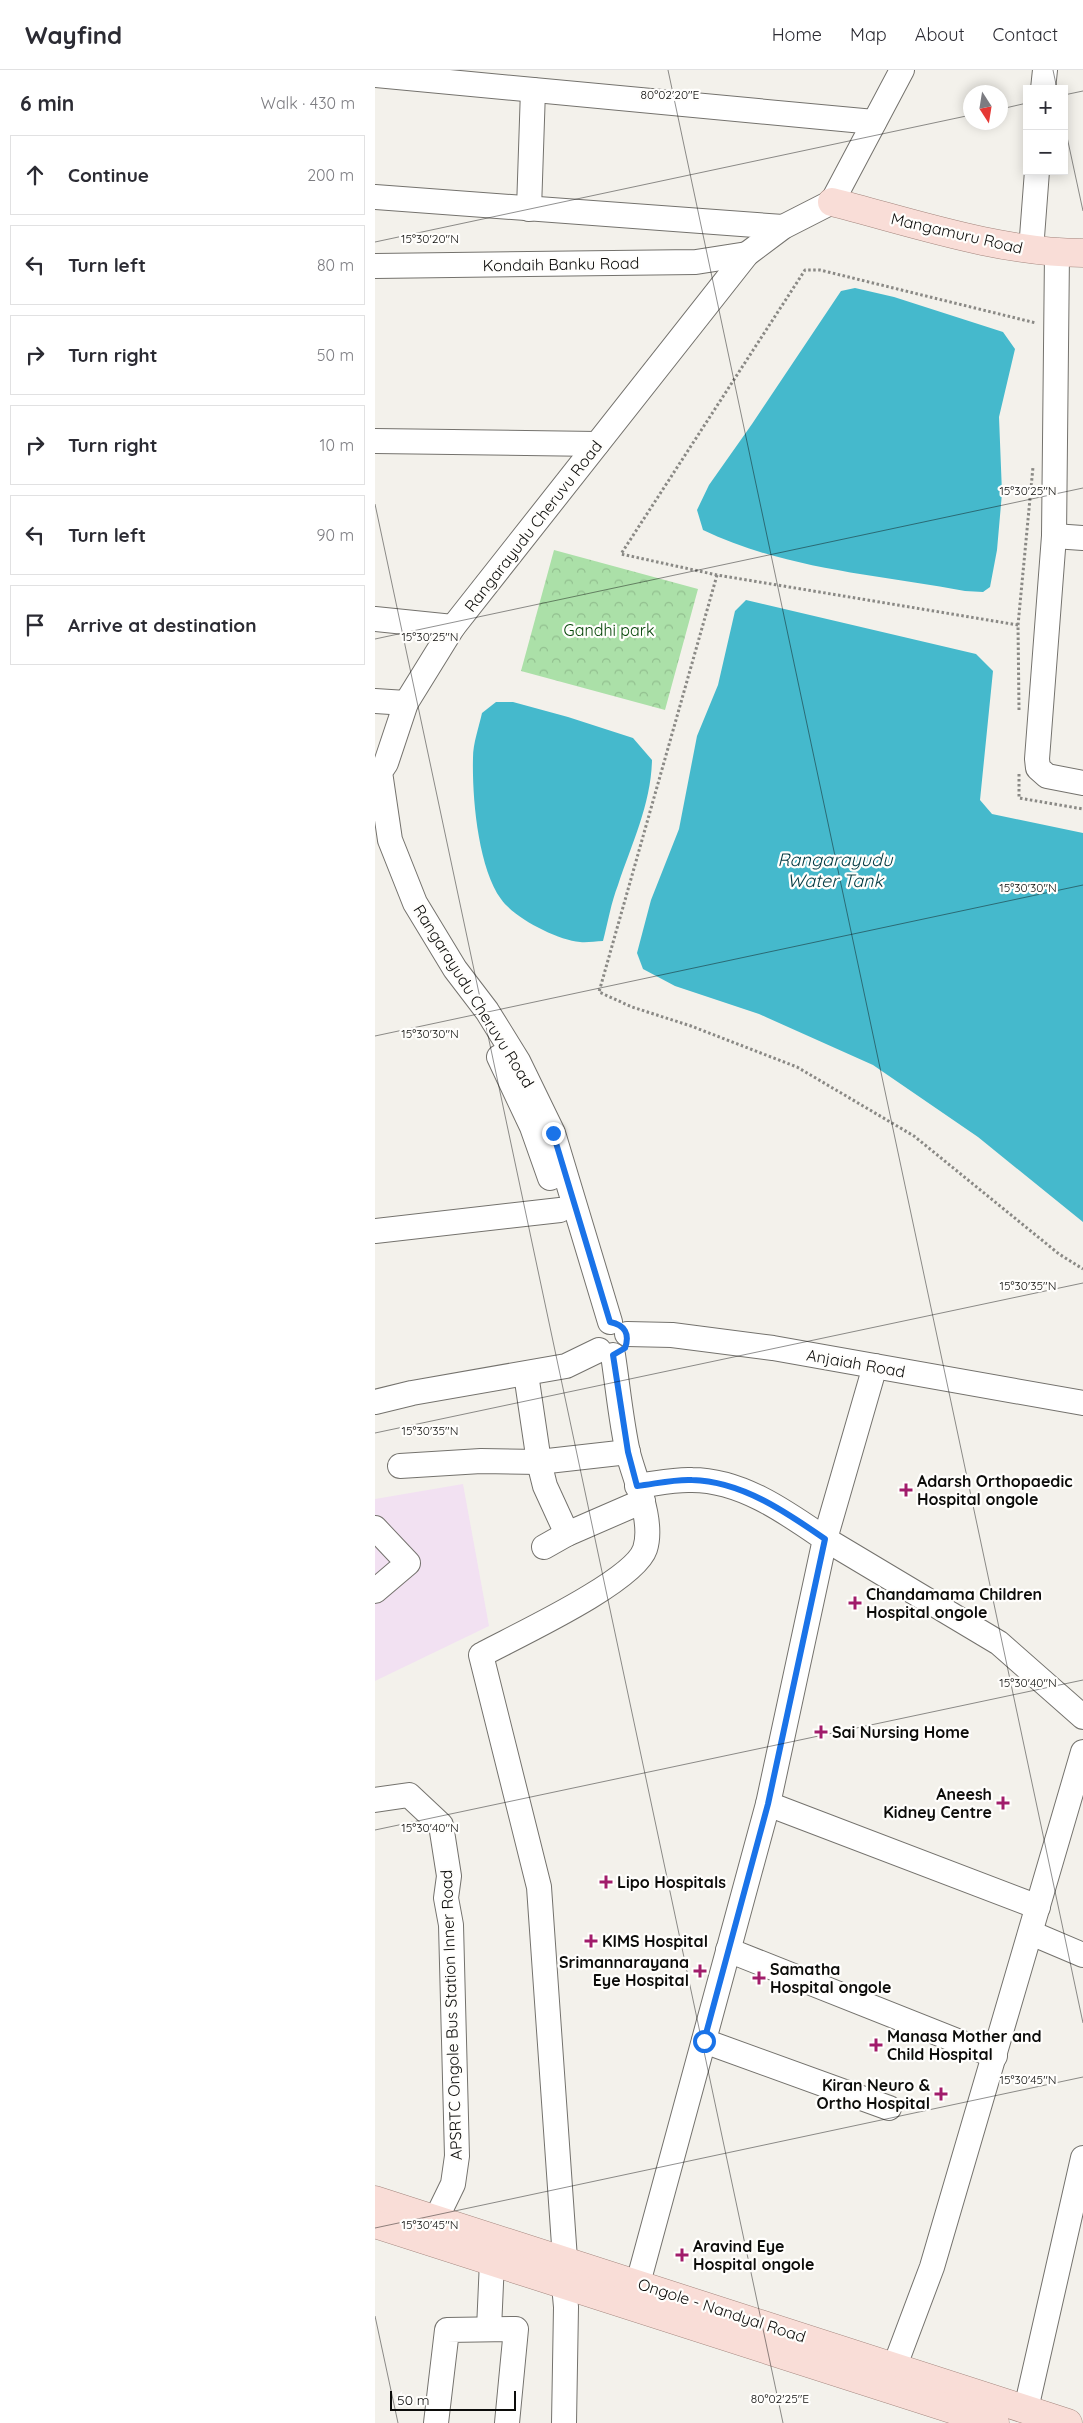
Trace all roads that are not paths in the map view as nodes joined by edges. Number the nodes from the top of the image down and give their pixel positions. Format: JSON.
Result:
{"nodes":[{"id":1,"x":902,"y":70,"type":"edge"},
{"id":2,"x":1045,"y":70,"type":"edge"},
{"id":3,"x":375,"y":75,"type":"edge"},
{"id":4,"x":1043,"y":85,"type":"edge"},
{"id":5,"x":533,"y":90,"type":"junction"},
{"id":6,"x":874,"y":122,"type":"junction"},
{"id":7,"x":1037,"y":175,"type":"edge"},
{"id":8,"x":375,"y":197,"type":"edge"},
{"id":9,"x":832,"y":202,"type":"junction"},
{"id":10,"x":529,"y":209,"type":"junction"},
{"id":11,"x":783,"y":228,"type":"junction"},
{"id":12,"x":1031,"y":250,"type":"junction"},
{"id":13,"x":1070,"y":253,"type":"edge"},
{"id":14,"x":747,"y":254,"type":"junction"},
{"id":15,"x":375,"y":266,"type":"edge"},
{"id":16,"x":375,"y":441,"type":"edge"},
{"id":17,"x":597,"y":444,"type":"junction"},
{"id":18,"x":1054,"y":536,"type":"junction"},
{"id":19,"x":1083,"y":538,"type":"edge"},
{"id":20,"x":375,"y":619,"type":"edge"},
{"id":21,"x":453,"y":627,"type":"junction"},
{"id":22,"x":375,"y":701,"type":"edge"},
{"id":23,"x":406,"y":703,"type":"junction"},
{"id":24,"x":377,"y":773,"type":"edge"},
{"id":25,"x":1083,"y":783,"type":"edge"},
{"id":26,"x":375,"y":842,"type":"edge"},
{"id":27,"x":560,"y":1210,"type":"junction"},
{"id":28,"x":375,"y":1231,"type":"edge"},
{"id":29,"x":609,"y":1338,"type":"junction"},
{"id":30,"x":875,"y":1366,"type":"junction"},
{"id":31,"x":526,"y":1374,"type":"junction"},
{"id":32,"x":375,"y":1402,"type":"edge"},
{"id":33,"x":1083,"y":1403,"type":"edge"},
{"id":34,"x":628,"y":1452,"type":"junction"},
{"id":35,"x":539,"y":1462,"type":"junction"},
{"id":36,"x":400,"y":1466,"type":"dead end"},
{"id":37,"x":640,"y":1494,"type":"junction"},
{"id":38,"x":375,"y":1528,"type":"edge"},
{"id":39,"x":567,"y":1534,"type":"junction"},
{"id":40,"x":825,"y":1539,"type":"junction"},
{"id":41,"x":544,"y":1547,"type":"dead end"},
{"id":42,"x":375,"y":1591,"type":"edge"},
{"id":43,"x":1083,"y":1716,"type":"edge"},
{"id":44,"x":1083,"y":1752,"type":"edge"},
{"id":45,"x":375,"y":1800,"type":"edge"},
{"id":46,"x":768,"y":1804,"type":"junction"},
{"id":47,"x":1038,"y":1907,"type":"junction"},
{"id":48,"x":1031,"y":1933,"type":"junction"},
{"id":49,"x":729,"y":1950,"type":"junction"},
{"id":50,"x":1083,"y":1954,"type":"edge"},
{"id":51,"x":704,"y":2041,"type":"junction"},
{"id":52,"x":995,"y":2056,"type":"junction"},
{"id":53,"x":889,"y":2108,"type":"dead end"},
{"id":54,"x":1083,"y":2158,"type":"edge"},
{"id":55,"x":375,"y":2200,"type":"edge"},
{"id":56,"x":375,"y":2224,"type":"edge"},
{"id":57,"x":433,"y":2230,"type":"junction"},
{"id":58,"x":1075,"y":2234,"type":"edge"},
{"id":59,"x":492,"y":2261,"type":"junction"},
{"id":60,"x":565,"y":2272,"type":"junction"},
{"id":61,"x":638,"y":2283,"type":"junction"},
{"id":62,"x":489,"y":2329,"type":"junction"},
{"id":63,"x":891,"y":2377,"type":"junction"},
{"id":64,"x":1026,"y":2409,"type":"junction"},
{"id":65,"x":436,"y":2423,"type":"edge"},
{"id":66,"x":507,"y":2423,"type":"edge"},
{"id":67,"x":564,"y":2423,"type":"edge"},
{"id":68,"x":995,"y":2423,"type":"edge"},
{"id":69,"x":1068,"y":2423,"type":"edge"}],
"edges":[{"from":1,"to":6,"type":"street"},
{"from":2,"to":4,"type":"street"},
{"from":3,"to":5,"type":"street"},
{"from":5,"to":6,"type":"street"},
{"from":5,"to":10,"type":"street"},
{"from":6,"to":9,"type":"street"},
{"from":7,"to":12,"type":"street"},
{"from":8,"to":10,"type":"street"},
{"from":9,"to":11,"type":"street","name":"Rangarayudu Cheruvu Road"},
{"from":9,"to":12,"type":"main road","name":"Mangamuru Road"},
{"from":10,"to":11,"type":"street"},
{"from":11,"to":14,"type":"street","name":"Rangarayudu Cheruvu Road"},
{"from":12,"to":13,"type":"main road","name":"Mangamuru Road"},
{"from":13,"to":18,"type":"street"},
{"from":14,"to":15,"type":"street","name":"Kondaih Banku Road"},
{"from":14,"to":17,"type":"street","name":"Rangarayudu Cheruvu Road"},
{"from":16,"to":17,"type":"street"},
{"from":17,"to":21,"type":"street","name":"Rangarayudu Cheruvu Road"},
{"from":18,"to":19,"type":"street"},
{"from":18,"to":25,"type":"street"},
{"from":20,"to":21,"type":"street"},
{"from":21,"to":23,"type":"street","name":"Rangarayudu Cheruvu Road"},
{"from":22,"to":23,"type":"street"},
{"from":23,"to":24,"type":"street","name":"Rangarayudu Cheruvu Road"},
{"from":24,"to":29,"type":"street","name":"Rangarayudu Cheruvu Road"},
{"from":26,"to":27,"type":"street"},
{"from":27,"to":28,"type":"street"},
{"from":27,"to":29,"type":"street"},
{"from":29,"to":30,"type":"street","name":"Anjaiah Road"},
{"from":29,"to":31,"type":"street"},
{"from":29,"to":34,"type":"street"},
{"from":30,"to":33,"type":"street","name":"Anjaiah Road"},
{"from":30,"to":40,"type":"street"},
{"from":31,"to":32,"type":"street"},
{"from":31,"to":35,"type":"street"},
{"from":34,"to":35,"type":"street"},
{"from":34,"to":37,"type":"street"},
{"from":35,"to":36,"type":"street"},
{"from":35,"to":39,"type":"street"},
{"from":37,"to":39,"type":"street"},
{"from":37,"to":40,"type":"street"},
{"from":37,"to":60,"type":"street"},
{"from":38,"to":42,"type":"street"},
{"from":39,"to":41,"type":"street"},
{"from":40,"to":43,"type":"street"},
{"from":40,"to":46,"type":"street"},
{"from":44,"to":47,"type":"street"},
{"from":45,"to":57,"type":"street","name":"APSRTC Ongole Bus Station Inner Road"},
{"from":46,"to":47,"type":"street"},
{"from":46,"to":49,"type":"street"},
{"from":47,"to":48,"type":"street"},
{"from":48,"to":50,"type":"street"},
{"from":48,"to":52,"type":"street"},
{"from":49,"to":51,"type":"street"},
{"from":49,"to":52,"type":"street"},
{"from":51,"to":53,"type":"street"},
{"from":51,"to":61,"type":"street"},
{"from":52,"to":63,"type":"street"},
{"from":54,"to":58,"type":"street"},
{"from":55,"to":57,"type":"main road","name":"Ongole - Nandyal Road"},
{"from":56,"to":57,"type":"main road","name":"Ongole - Nandyal Road"},
{"from":57,"to":59,"type":"main road","name":"Ongole - Nandyal Road"},
{"from":57,"to":60,"type":"main road","name":"Ongole - Nandyal Road"},
{"from":58,"to":64,"type":"street"},
{"from":59,"to":60,"type":"main road","name":"Ongole - Nandyal Road"},
{"from":59,"to":62,"type":"street"},
{"from":60,"to":61,"type":"main road","name":"Ongole - Nandyal Road"},
{"from":60,"to":63,"type":"main road","name":"Ongole - Nandyal Road"},
{"from":60,"to":67,"type":"street"},
{"from":61,"to":63,"type":"main road","name":"Ongole - Nandyal Road"},
{"from":62,"to":65,"type":"street"},
{"from":62,"to":66,"type":"street"},
{"from":63,"to":64,"type":"main road","name":"Ongole - Nandyal Road"},
{"from":63,"to":68,"type":"main road","name":"Ongole - Nandyal Road"},
{"from":64,"to":69,"type":"main road","name":"Ongole - Nandyal Road"}]}
